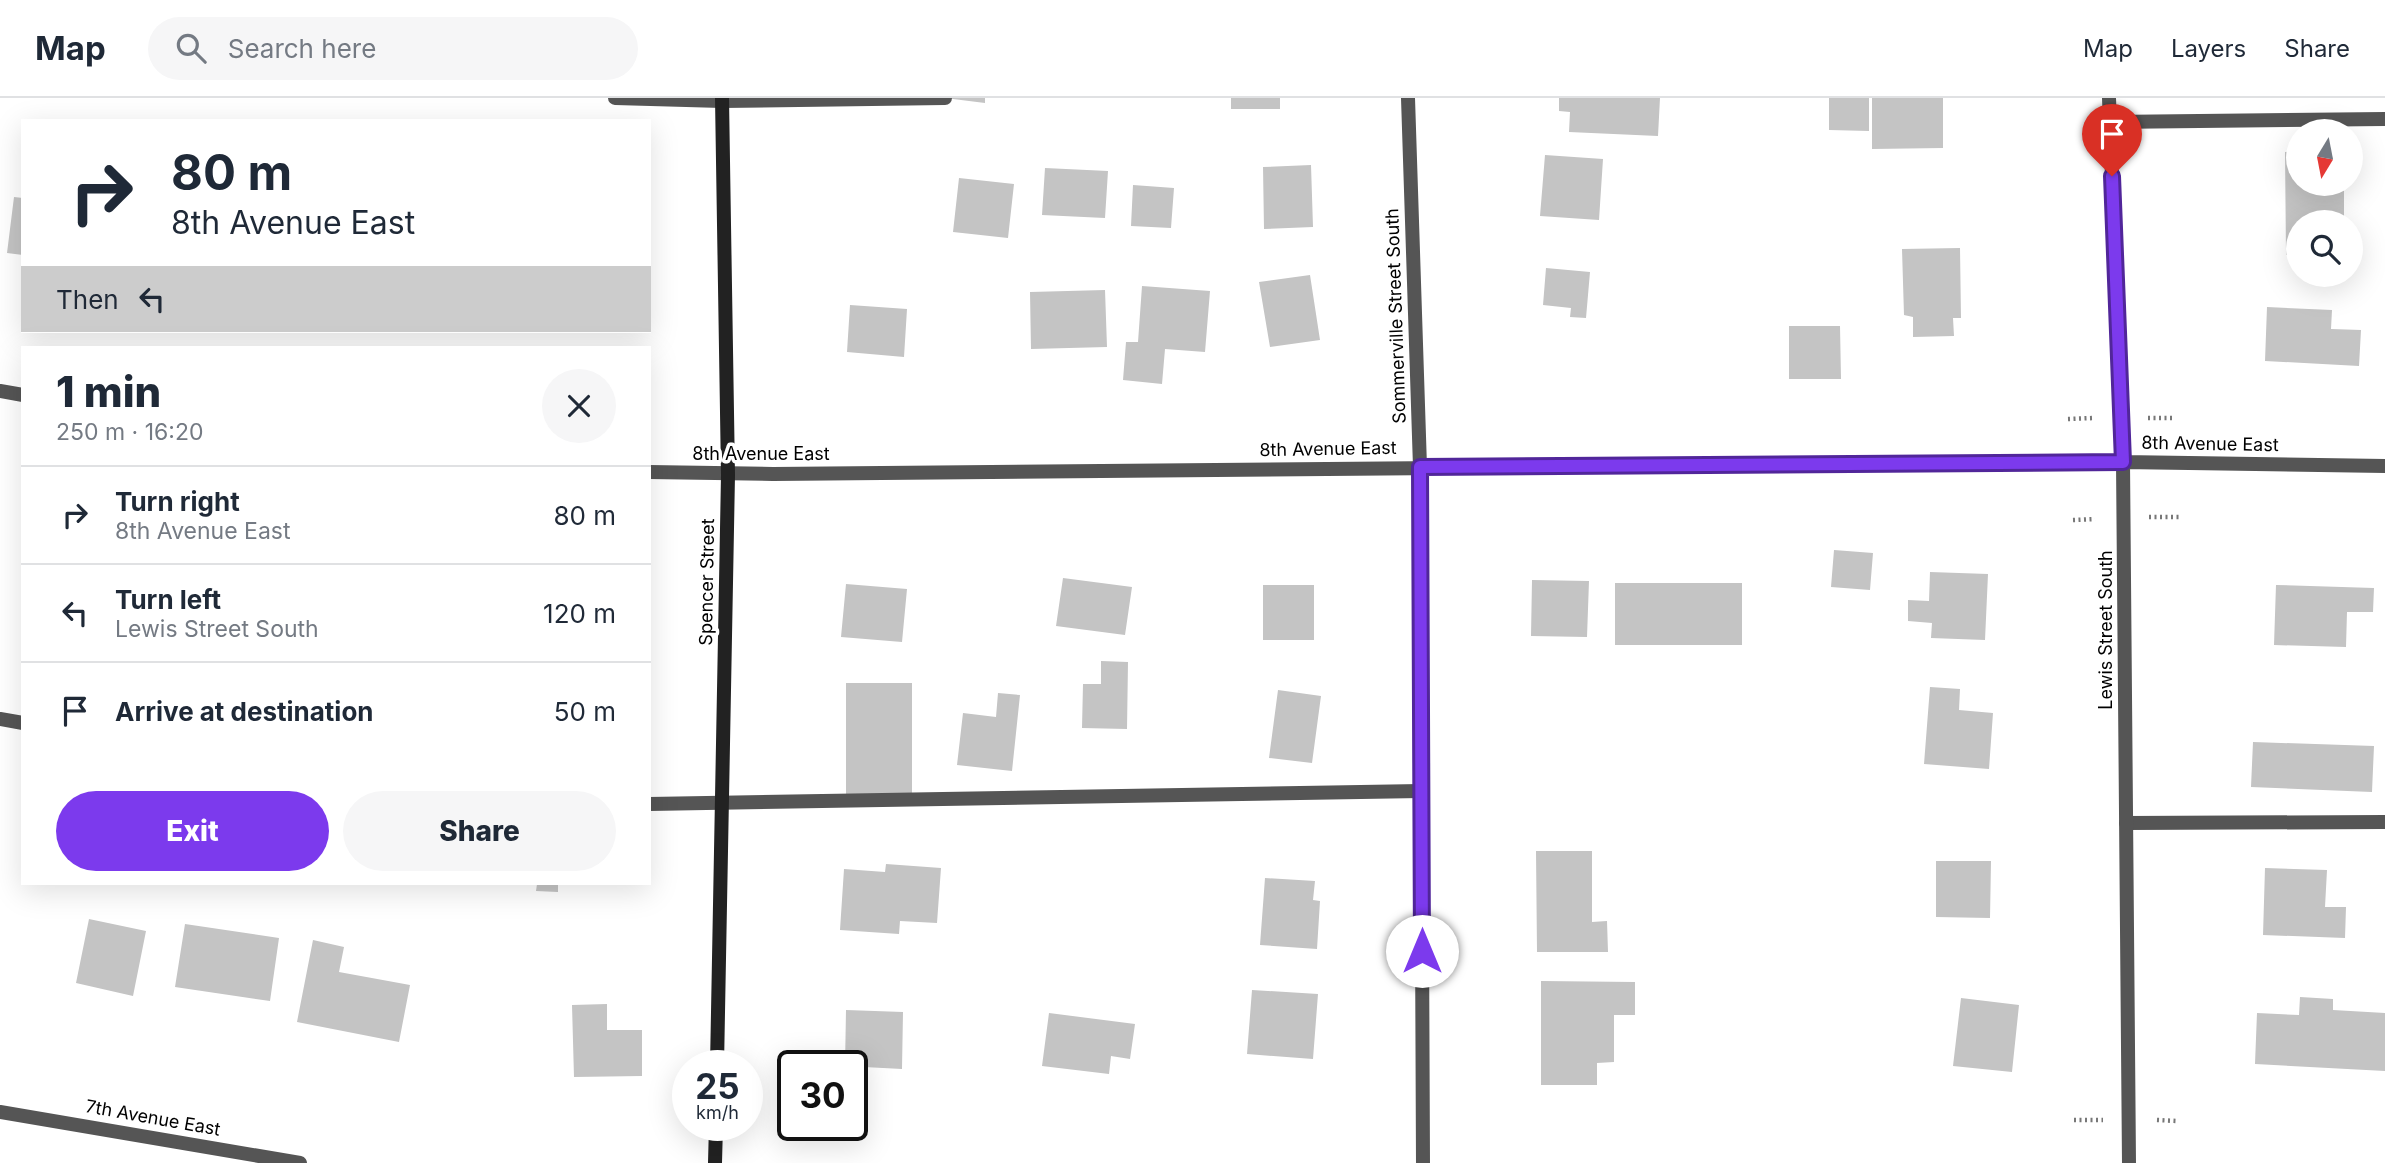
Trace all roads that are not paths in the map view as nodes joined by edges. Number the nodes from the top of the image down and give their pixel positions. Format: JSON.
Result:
{"nodes":[{"id":1,"x":615,"y":98,"type":"edge"},
{"id":2,"x":945,"y":98,"type":"edge"},
{"id":3,"x":1408,"y":98,"type":"edge"},
{"id":4,"x":2109,"y":98,"type":"edge"},
{"id":5,"x":722,"y":99,"type":"edge"},
{"id":6,"x":2385,"y":119,"type":"edge"},
{"id":7,"x":2110,"y":122,"type":"junction"},
{"id":8,"x":0,"y":391,"type":"edge"},
{"id":9,"x":21,"y":395,"type":"edge"},
{"id":10,"x":2123,"y":462,"type":"junction"},
{"id":11,"x":2385,"y":466,"type":"edge"},
{"id":12,"x":1420,"y":467,"type":"junction"},
{"id":13,"x":651,"y":472,"type":"edge"},
{"id":14,"x":728,"y":475,"type":"junction"},
{"id":15,"x":0,"y":719,"type":"edge"},
{"id":16,"x":21,"y":723,"type":"edge"},
{"id":17,"x":1421,"y":791,"type":"junction"},
{"id":18,"x":651,"y":804,"type":"edge"},
{"id":19,"x":722,"y":804,"type":"junction"},
{"id":20,"x":2385,"y":822,"type":"edge"},
{"id":21,"x":2126,"y":823,"type":"junction"},
{"id":22,"x":717,"y":1050,"type":"edge"},
{"id":23,"x":0,"y":1112,"type":"edge"},
{"id":24,"x":716,"y":1141,"type":"edge"},
{"id":25,"x":300,"y":1163,"type":"edge"},
{"id":26,"x":715,"y":1163,"type":"edge"},
{"id":27,"x":1423,"y":1163,"type":"edge"},
{"id":28,"x":2129,"y":1163,"type":"edge"}],
"edges":[{"from":1,"to":5,"type":"street"},
{"from":2,"to":5,"type":"street"},
{"from":3,"to":12,"type":"street","name":"Sommerville Street South"},
{"from":4,"to":7,"type":"street","name":"Lewis Street South"},
{"from":5,"to":14,"type":"street","name":"Spencer Street"},
{"from":6,"to":7,"type":"street"},
{"from":7,"to":10,"type":"street","name":"Lewis Street South"},
{"from":8,"to":9,"type":"street"},
{"from":10,"to":11,"type":"street","name":"8th Avenue East"},
{"from":10,"to":12,"type":"street","name":"8th Avenue East"},
{"from":10,"to":21,"type":"street","name":"Lewis Street South"},
{"from":12,"to":14,"type":"street","name":"8th Avenue East"},
{"from":12,"to":17,"type":"street","name":"Sommerville Street South"},
{"from":13,"to":14,"type":"street","name":"8th Avenue East"},
{"from":14,"to":19,"type":"street","name":"Spencer Street"},
{"from":15,"to":16,"type":"street"},
{"from":17,"to":19,"type":"street"},
{"from":17,"to":27,"type":"street","name":"Sommerville Street South"},
{"from":18,"to":19,"type":"street"},
{"from":19,"to":22,"type":"street","name":"Spencer Street"},
{"from":20,"to":21,"type":"street"},
{"from":21,"to":28,"type":"street","name":"Lewis Street South"},
{"from":23,"to":25,"type":"street","name":"7th Avenue East"},
{"from":24,"to":26,"type":"street"}]}
